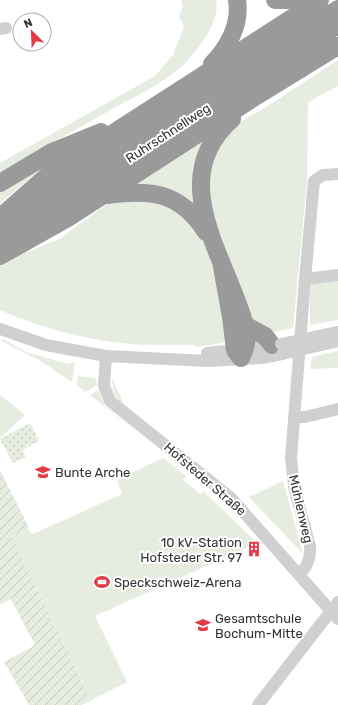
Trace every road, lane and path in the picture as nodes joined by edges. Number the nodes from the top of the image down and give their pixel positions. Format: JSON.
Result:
{"nodes":[{"id":1,"x":237,"y":0,"type":"edge"},
{"id":2,"x":275,"y":0,"type":"edge"},
{"id":3,"x":300,"y":0,"type":"edge"},
{"id":4,"x":320,"y":0,"type":"edge"},
{"id":5,"x":338,"y":9,"type":"edge"},
{"id":6,"x":338,"y":25,"type":"edge"},
{"id":7,"x":338,"y":46,"type":"edge"},
{"id":8,"x":193,"y":80,"type":"junction"},
{"id":9,"x":258,"y":95,"type":"junction"},
{"id":10,"x":135,"y":118,"type":"junction"},
{"id":11,"x":338,"y":174,"type":"edge"},
{"id":12,"x":0,"y":183,"type":"edge"},
{"id":13,"x":102,"y":196,"type":"junction"},
{"id":14,"x":0,"y":217,"type":"edge"},
{"id":15,"x":0,"y":226,"type":"edge"},
{"id":16,"x":0,"y":243,"type":"edge"},
{"id":17,"x":214,"y":244,"type":"junction"},
{"id":18,"x":0,"y":256,"type":"edge"},
{"id":19,"x":221,"y":261,"type":"junction"},
{"id":20,"x":338,"y":275,"type":"edge"},
{"id":21,"x":305,"y":279,"type":"junction"},
{"id":22,"x":245,"y":325,"type":"junction"},
{"id":23,"x":0,"y":329,"type":"edge"},
{"id":24,"x":338,"y":335,"type":"edge"},
{"id":25,"x":278,"y":348,"type":"junction"},
{"id":26,"x":240,"y":352,"type":"junction"},
{"id":27,"x":106,"y":356,"type":"junction"},
{"id":28,"x":338,"y":409,"type":"edge"},
{"id":29,"x":295,"y":417,"type":"junction"},
{"id":30,"x":299,"y":574,"type":"junction"},
{"id":31,"x":336,"y":610,"type":"edge"},
{"id":32,"x":258,"y":705,"type":"edge"}],
"edges":[{"from":1,"to":8,"type":"highway"},
{"from":2,"to":3,"type":"highway"},
{"from":4,"to":8,"type":"highway"},
{"from":5,"to":15,"type":"highway","name":"Ruhrschnellweg"},
{"from":6,"to":16,"type":"highway","name":"Ruhrschnellweg"},
{"from":7,"to":9,"type":"highway"},
{"from":8,"to":10,"type":"highway"},
{"from":9,"to":13,"type":"highway"},
{"from":9,"to":17,"type":"highway"},
{"from":10,"to":12,"type":"highway"},
{"from":10,"to":14,"type":"highway"},
{"from":11,"to":21,"type":"street","name":"Mühlenweg"},
{"from":13,"to":17,"type":"highway"},
{"from":13,"to":18,"type":"highway"},
{"from":17,"to":19,"type":"highway"},
{"from":19,"to":22,"type":"highway"},
{"from":19,"to":26,"type":"highway"},
{"from":20,"to":21,"type":"street"},
{"from":21,"to":29,"type":"street","name":"Mühlenweg"},
{"from":22,"to":25,"type":"highway"},
{"from":22,"to":26,"type":"highway"},
{"from":23,"to":27,"type":"street"},
{"from":24,"to":25,"type":"street","bridge":true},
{"from":25,"to":26,"type":"street"},
{"from":26,"to":27,"type":"street"},
{"from":27,"to":30,"type":"street","name":"Hofsteder Straße"},
{"from":28,"to":29,"type":"street"},
{"from":29,"to":30,"type":"street","name":"Mühlenweg"},
{"from":30,"to":31,"type":"street","name":"Hofsteder Straße"},
{"from":31,"to":32,"type":"street"}]}
